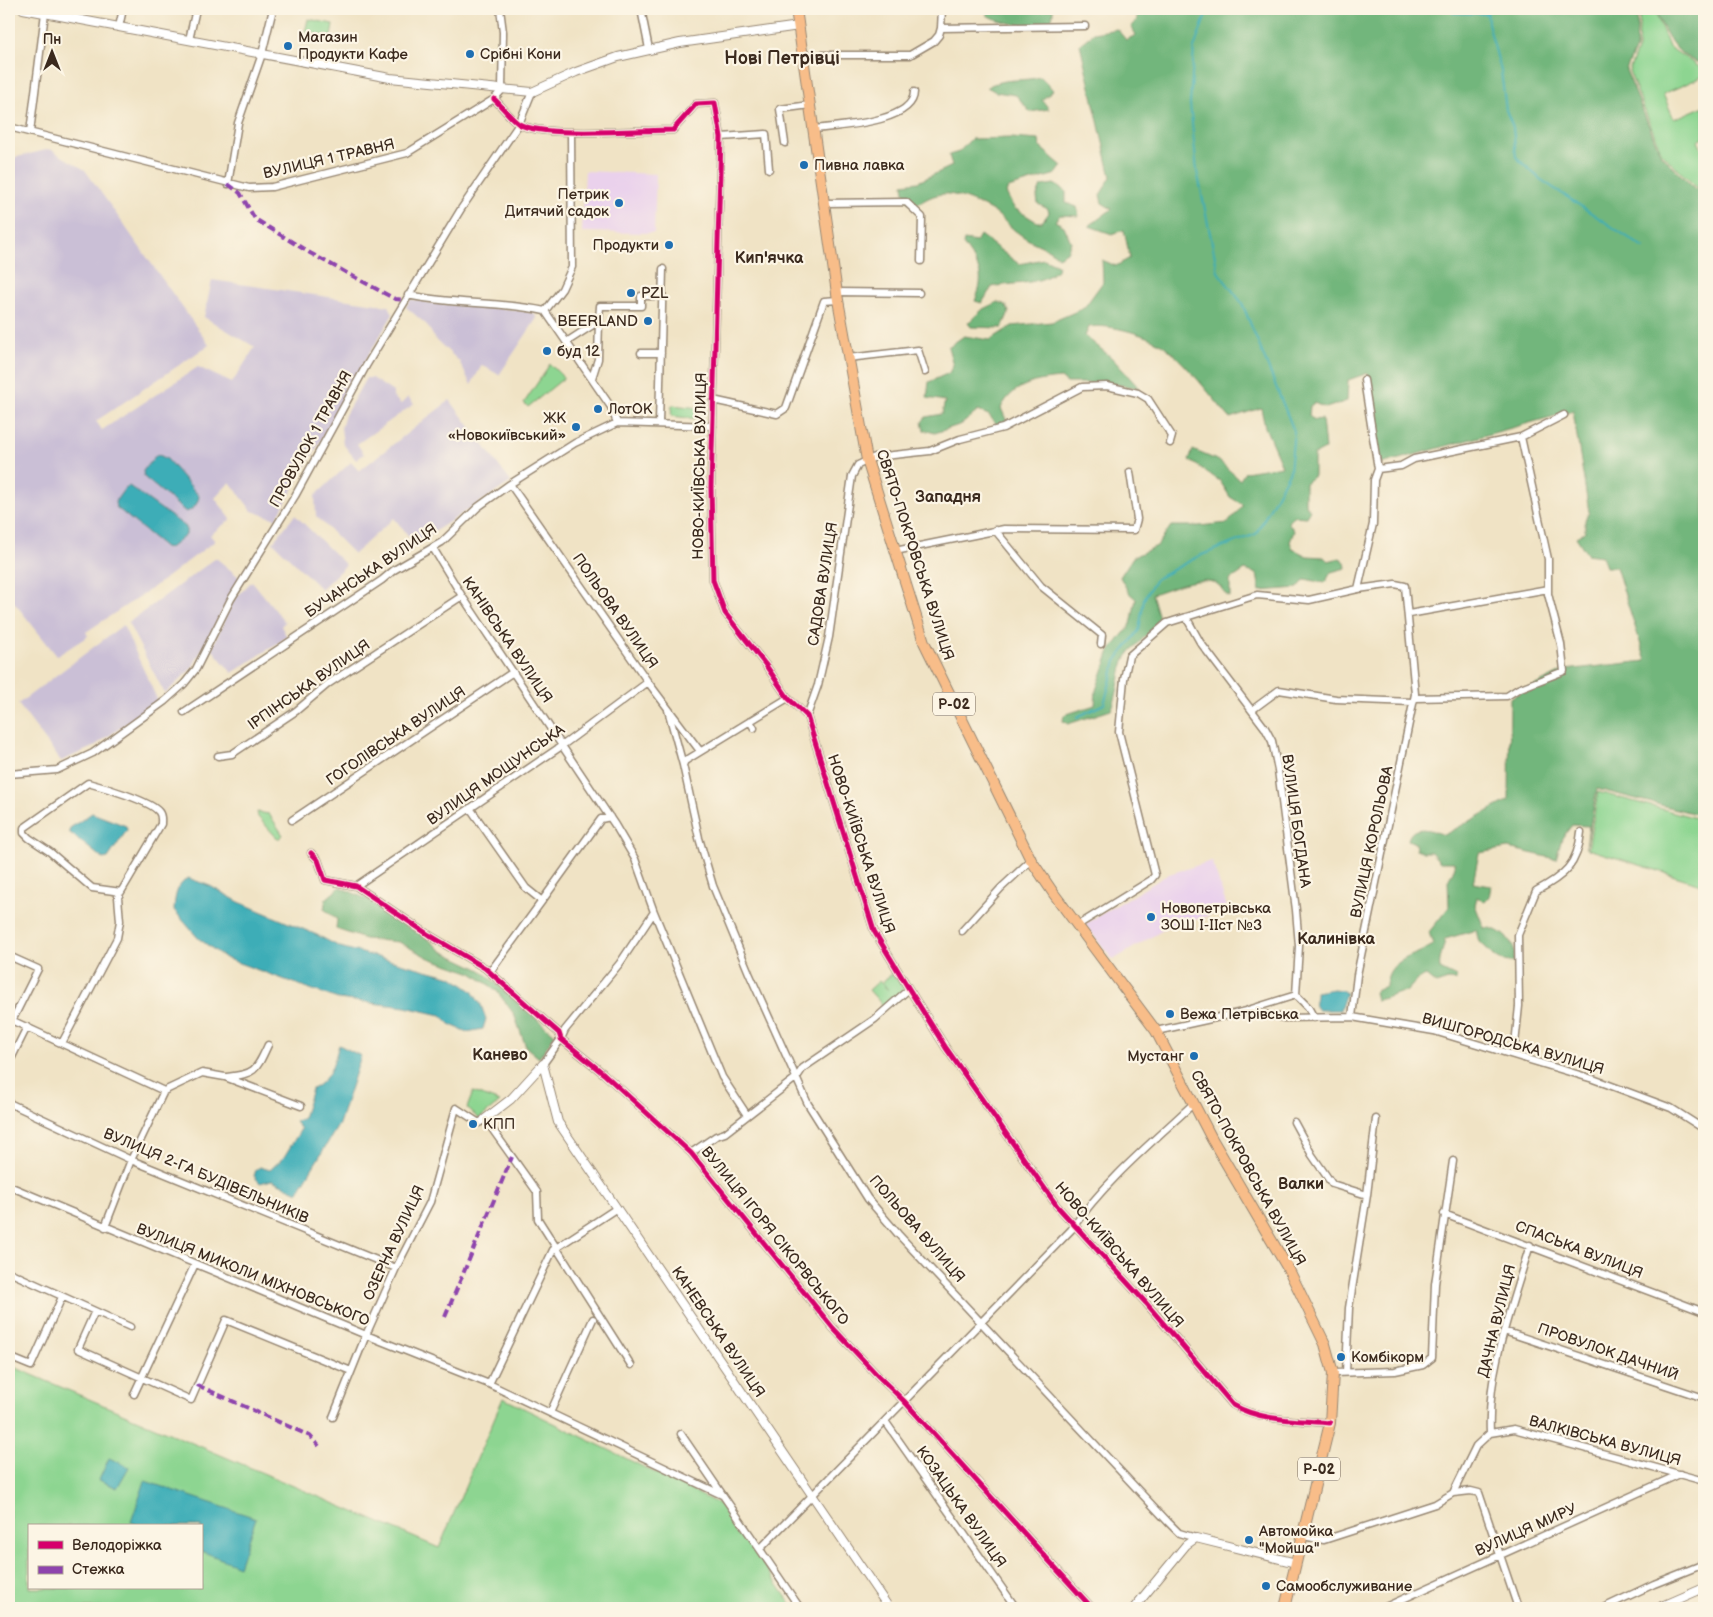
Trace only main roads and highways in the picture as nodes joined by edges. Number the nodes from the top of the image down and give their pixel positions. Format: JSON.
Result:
{"nodes":[{"id":1,"x":796,"y":9,"type":"edge"},
{"id":2,"x":1285,"y":1608,"type":"edge"}],
"edges":[{"from":1,"to":2,"type":"main road","name":"СВЯТО-ПОКРОВСЬКА ВУЛИЦЯ","number":"Р-02"}]}
